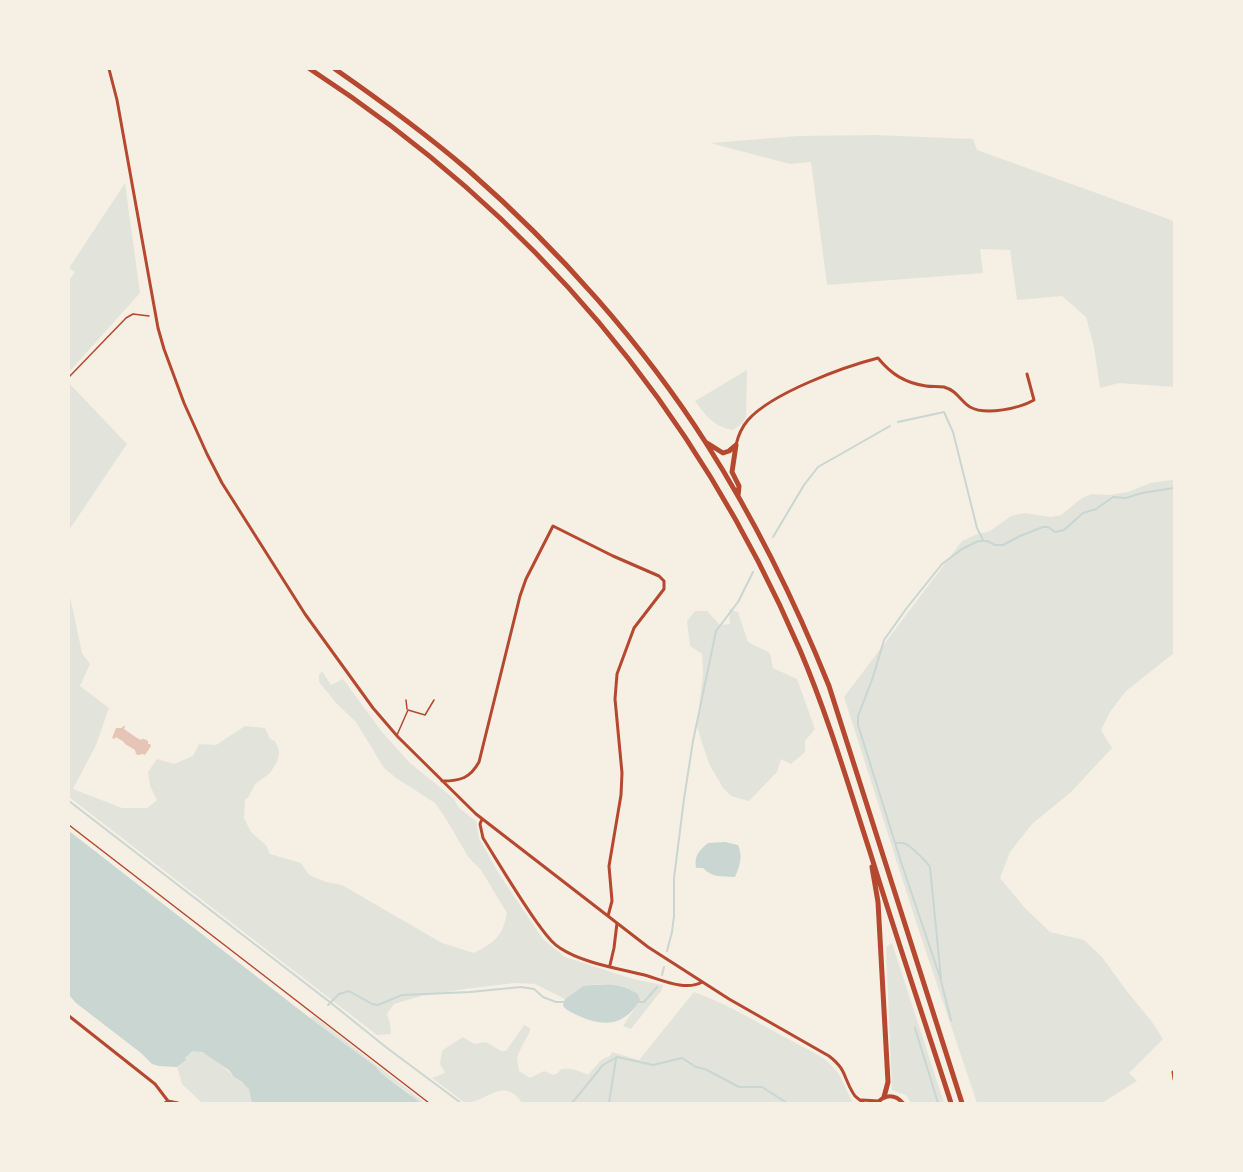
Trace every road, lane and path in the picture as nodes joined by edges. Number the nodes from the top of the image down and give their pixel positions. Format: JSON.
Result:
{"nodes":[{"id":1,"x":110,"y":69,"type":"edge"},
{"id":2,"x":310,"y":69,"type":"edge"},
{"id":3,"x":335,"y":69,"type":"edge"},
{"id":4,"x":148,"y":316,"type":"dead end"},
{"id":5,"x":1028,"y":374,"type":"dead end"},
{"id":6,"x":69,"y":377,"type":"edge"},
{"id":7,"x":706,"y":443,"type":"junction"},
{"id":8,"x":736,"y":445,"type":"junction"},
{"id":9,"x":738,"y":496,"type":"junction"},
{"id":10,"x":406,"y":700,"type":"dead end"},
{"id":11,"x":434,"y":700,"type":"dead end"},
{"id":12,"x":408,"y":710,"type":"junction"},
{"id":13,"x":396,"y":735,"type":"junction"},
{"id":14,"x":442,"y":781,"type":"junction"},
{"id":15,"x":482,"y":819,"type":"junction"},
{"id":16,"x":69,"y":825,"type":"edge"},
{"id":17,"x":871,"y":857,"type":"junction"},
{"id":18,"x":608,"y":916,"type":"junction"},
{"id":19,"x":617,"y":923,"type":"junction"},
{"id":20,"x":609,"y":966,"type":"junction"},
{"id":21,"x":702,"y":982,"type":"junction"},
{"id":22,"x":69,"y":1016,"type":"edge"},
{"id":23,"x":1173,"y":1072,"type":"edge"},
{"id":24,"x":1174,"y":1079,"type":"edge"},
{"id":25,"x":884,"y":1097,"type":"junction"},
{"id":26,"x":860,"y":1099,"type":"junction"},
{"id":27,"x":166,"y":1102,"type":"edge"},
{"id":28,"x":877,"y":1102,"type":"edge"},
{"id":29,"x":178,"y":1103,"type":"edge"},
{"id":30,"x":429,"y":1103,"type":"edge"},
{"id":31,"x":863,"y":1103,"type":"edge"},
{"id":32,"x":903,"y":1103,"type":"edge"},
{"id":33,"x":951,"y":1103,"type":"edge"},
{"id":34,"x":962,"y":1103,"type":"edge"}],
"edges":[{"from":1,"to":13,"type":"street"},
{"from":2,"to":17,"type":"highway"},
{"from":3,"to":7,"type":"highway"},
{"from":4,"to":6,"type":"lane"},
{"from":5,"to":8,"type":"street"},
{"from":7,"to":8,"type":"highway"},
{"from":7,"to":9,"type":"highway"},
{"from":8,"to":9,"type":"highway"},
{"from":9,"to":34,"type":"highway"},
{"from":10,"to":12,"type":"lane"},
{"from":11,"to":12,"type":"lane"},
{"from":12,"to":13,"type":"lane"},
{"from":13,"to":14,"type":"street"},
{"from":14,"to":15,"type":"street"},
{"from":14,"to":18,"type":"street"},
{"from":15,"to":18,"type":"street"},
{"from":15,"to":20,"type":"street"},
{"from":16,"to":30,"type":"path"},
{"from":17,"to":25,"type":"highway"},
{"from":17,"to":33,"type":"highway"},
{"from":18,"to":19,"type":"street"},
{"from":19,"to":20,"type":"street"},
{"from":19,"to":21,"type":"street"},
{"from":20,"to":21,"type":"street"},
{"from":21,"to":26,"type":"street"},
{"from":22,"to":27,"type":"street"},
{"from":23,"to":24,"type":"street"},
{"from":25,"to":28,"type":"street"},
{"from":25,"to":32,"type":"street"},
{"from":26,"to":28,"type":"street"},
{"from":26,"to":31,"type":"street"},
{"from":27,"to":29,"type":"street"}]}
